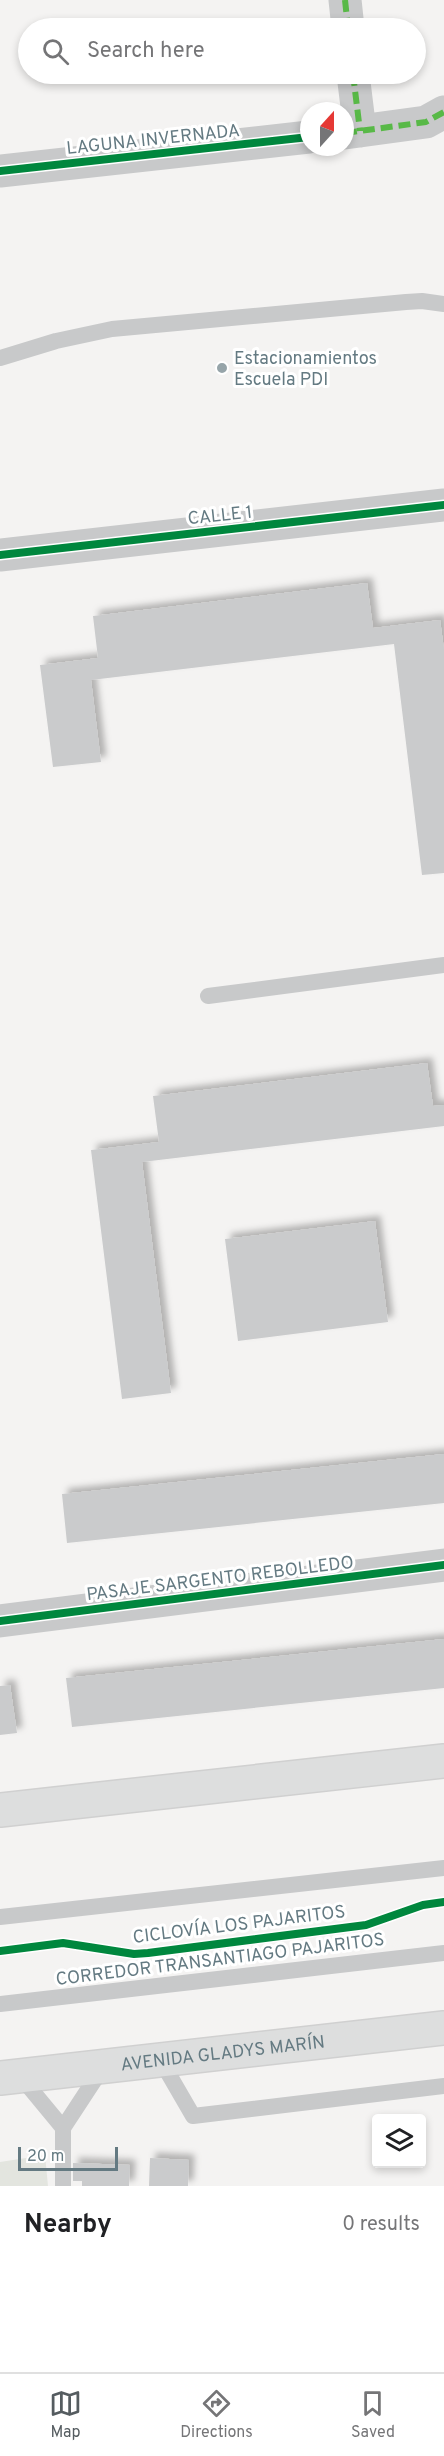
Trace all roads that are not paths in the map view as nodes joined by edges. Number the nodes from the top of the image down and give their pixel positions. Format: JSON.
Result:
{"nodes":[{"id":1,"x":345,"y":0,"type":"edge"},
{"id":2,"x":347,"y":18,"type":"edge"},
{"id":3,"x":353,"y":84,"type":"edge"},
{"id":4,"x":353,"y":102,"type":"edge"},
{"id":5,"x":444,"y":112,"type":"edge"},
{"id":6,"x":354,"y":132,"type":"edge"},
{"id":7,"x":300,"y":138,"type":"edge"},
{"id":8,"x":0,"y":171,"type":"edge"},
{"id":9,"x":444,"y":304,"type":"edge"},
{"id":10,"x":0,"y":358,"type":"edge"},
{"id":11,"x":444,"y":505,"type":"edge"},
{"id":12,"x":0,"y":555,"type":"edge"},
{"id":13,"x":444,"y":965,"type":"edge"},
{"id":14,"x":208,"y":996,"type":"dead end"},
{"id":15,"x":444,"y":1565,"type":"edge"},
{"id":16,"x":0,"y":1621,"type":"edge"},
{"id":17,"x":444,"y":1761,"type":"edge"},
{"id":18,"x":0,"y":1810,"type":"edge"},
{"id":19,"x":444,"y":1868,"type":"edge"},
{"id":20,"x":0,"y":1917,"type":"edge"},
{"id":21,"x":444,"y":1953,"type":"edge"},
{"id":22,"x":0,"y":2004,"type":"edge"},
{"id":23,"x":444,"y":2028,"type":"edge"},
{"id":24,"x":160,"y":2059,"type":"junction"},
{"id":25,"x":105,"y":2065,"type":"junction"},
{"id":26,"x":10,"y":2077,"type":"edge"},
{"id":27,"x":444,"y":2086,"type":"edge"},
{"id":28,"x":63,"y":2128,"type":"junction"},
{"id":29,"x":63,"y":2186,"type":"edge"}],
"edges":[{"from":1,"to":2,"type":"street"},
{"from":3,"to":4,"type":"street"},
{"from":5,"to":6,"type":"street"},
{"from":7,"to":8,"type":"street","name":"LAGUNA INVERNADA"},
{"from":9,"to":10,"type":"lane"},
{"from":11,"to":12,"type":"street","name":"CALLE 1"},
{"from":13,"to":14,"type":"lane"},
{"from":15,"to":16,"type":"street","name":"PASAJE SARGENTO REBOLLEDO"},
{"from":17,"to":18,"type":"main road"},
{"from":19,"to":20,"type":"lane"},
{"from":21,"to":22,"type":"lane","name":"CORREDOR TRANSANTIAGO PAJARITOS"},
{"from":23,"to":24,"type":"main road","name":"AVENIDA GLADYS MARÍN"},
{"from":24,"to":25,"type":"main road","name":"AVENIDA GLADYS MARÍN"},
{"from":24,"to":27,"type":"lane"},
{"from":25,"to":26,"type":"main road","name":"AVENIDA GLADYS MARÍN"},
{"from":25,"to":28,"type":"lane"},
{"from":26,"to":28,"type":"lane"},
{"from":28,"to":29,"type":"lane"}]}
